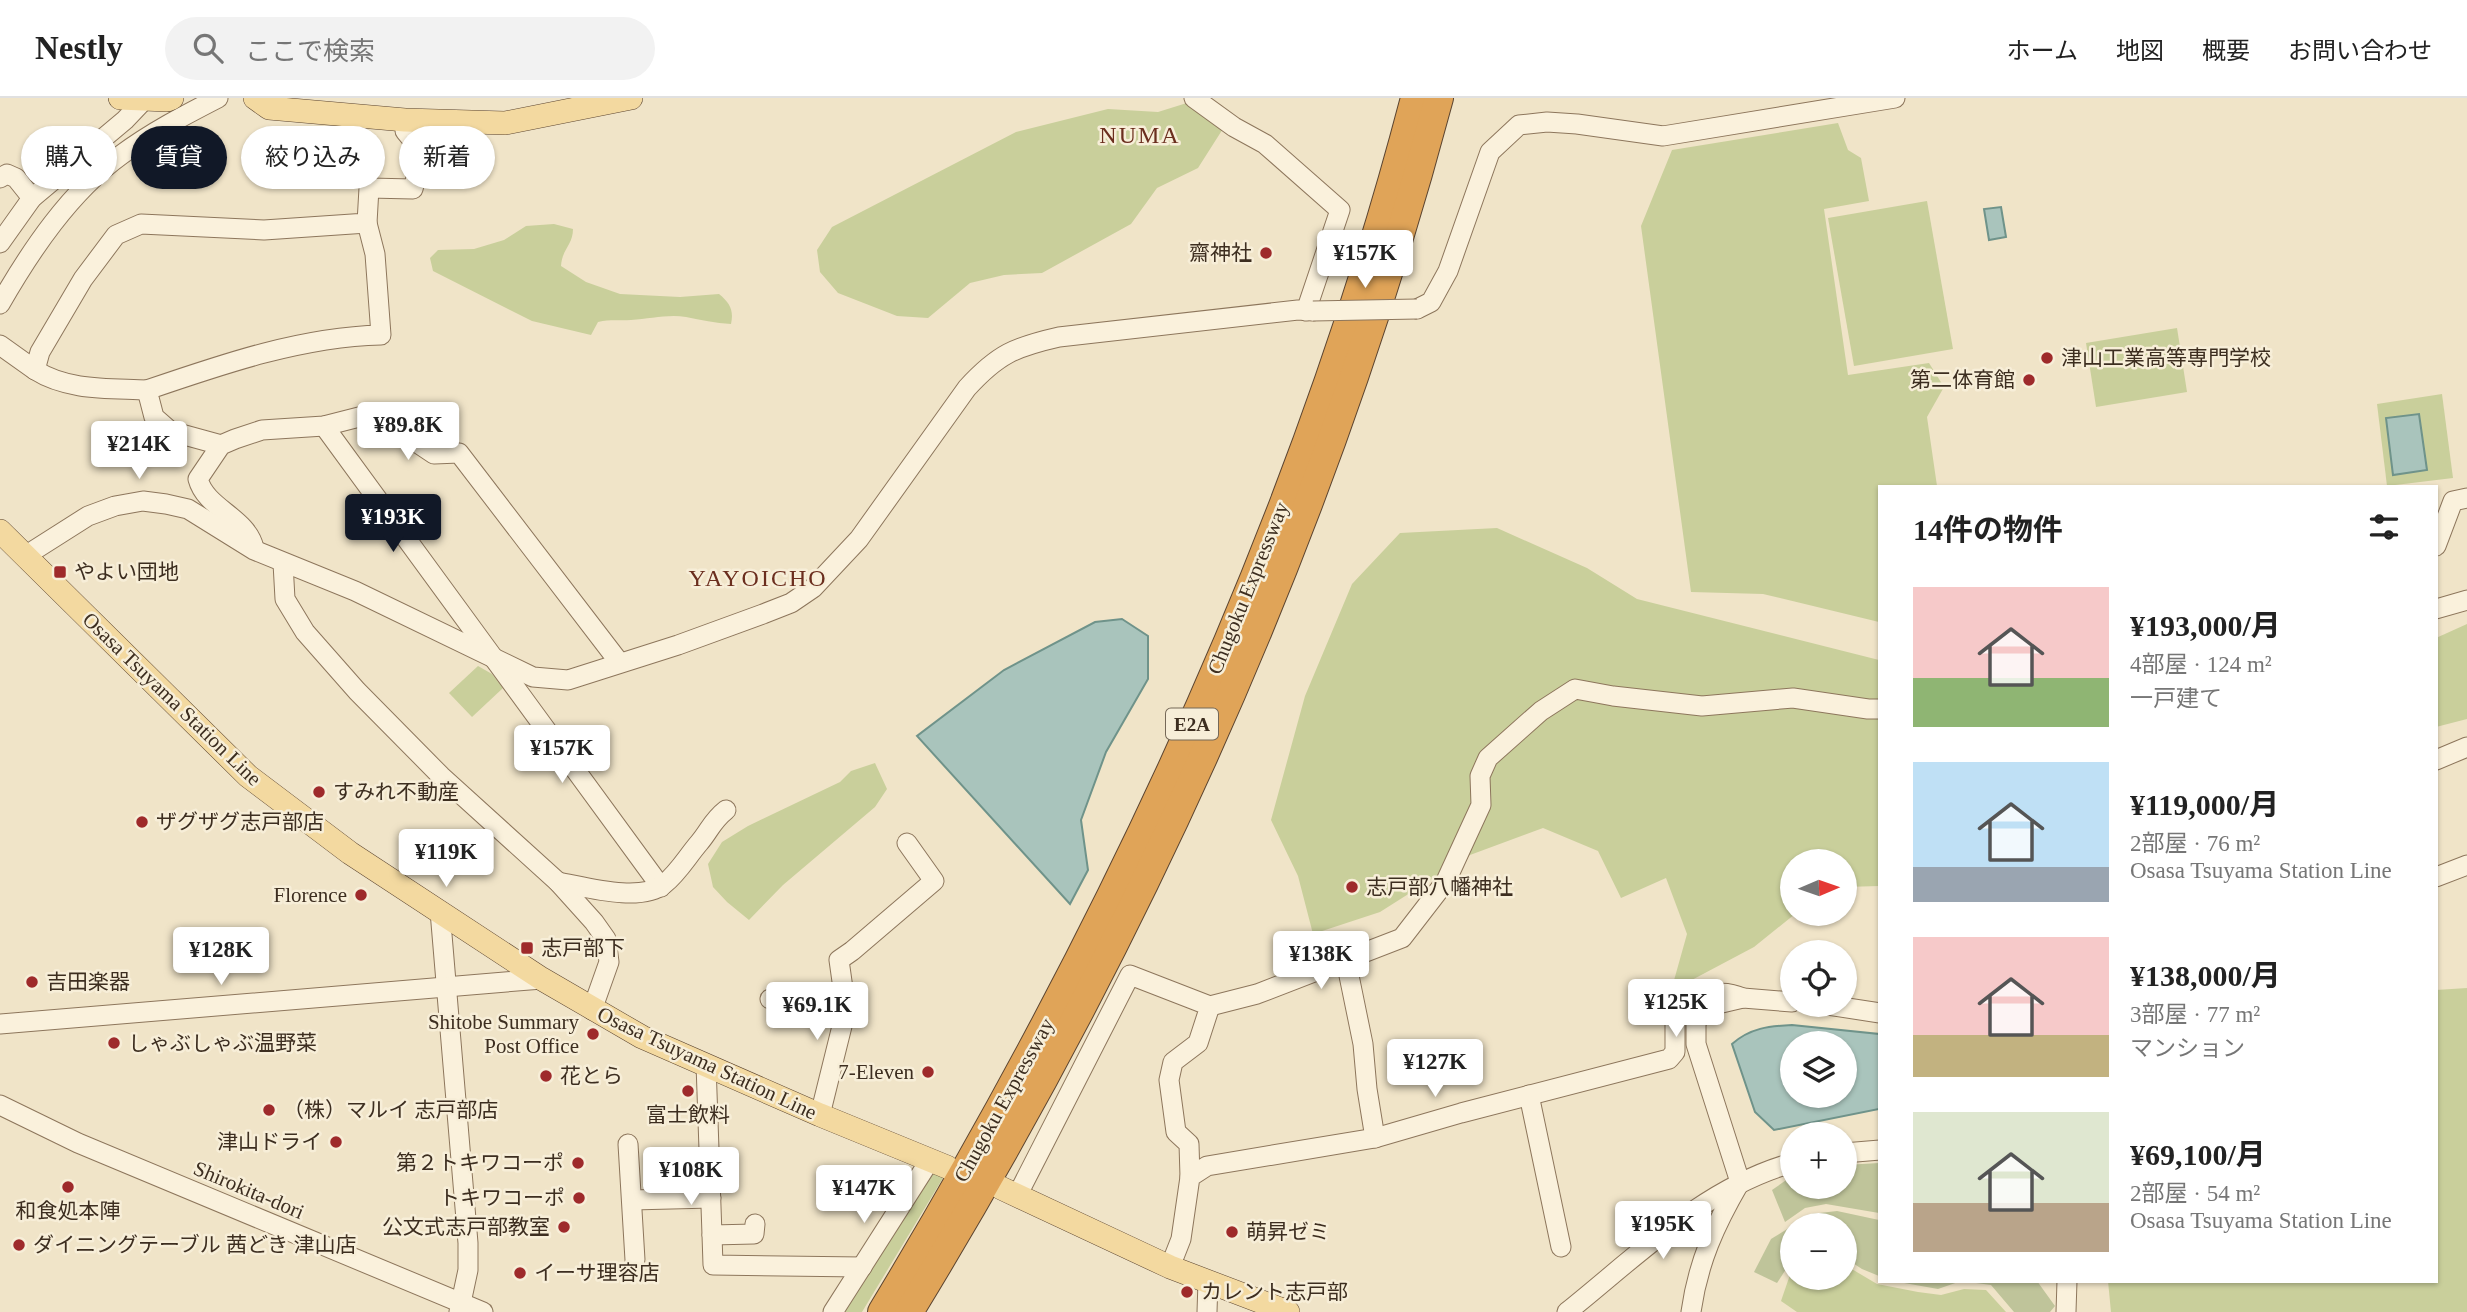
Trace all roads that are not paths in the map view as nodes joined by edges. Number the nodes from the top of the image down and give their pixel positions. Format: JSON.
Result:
{"nodes":[{"id":1,"x":120,"y":98,"type":"edge"},
{"id":2,"x":172,"y":98,"type":"edge"},
{"id":3,"x":218,"y":98,"type":"edge"},
{"id":4,"x":255,"y":98,"type":"edge"},
{"id":5,"x":631,"y":98,"type":"edge"},
{"id":6,"x":1194,"y":98,"type":"edge"},
{"id":7,"x":1415,"y":98,"type":"edge"},
{"id":8,"x":1439,"y":98,"type":"edge"},
{"id":9,"x":1895,"y":98,"type":"edge"},
{"id":10,"x":144,"y":100,"type":"junction"},
{"id":11,"x":405,"y":120,"type":"junction"},
{"id":12,"x":0,"y":178,"type":"edge"},
{"id":13,"x":32,"y":198,"type":"junction"},
{"id":14,"x":367,"y":223,"type":"junction"},
{"id":15,"x":0,"y":243,"type":"edge"},
{"id":16,"x":0,"y":304,"type":"edge"},
{"id":17,"x":1309,"y":311,"type":"junction"},
{"id":18,"x":0,"y":345,"type":"edge"},
{"id":19,"x":30,"y":366,"type":"junction"},
{"id":20,"x":147,"y":390,"type":"junction"},
{"id":21,"x":324,"y":426,"type":"junction"},
{"id":22,"x":221,"y":445,"type":"junction"},
{"id":23,"x":2467,"y":498,"type":"edge"},
{"id":24,"x":0,"y":531,"type":"edge"},
{"id":25,"x":2438,"y":541,"type":"edge"},
{"id":26,"x":254,"y":550,"type":"junction"},
{"id":27,"x":25,"y":556,"type":"junction"},
{"id":28,"x":283,"y":563,"type":"junction"},
{"id":29,"x":2467,"y":600,"type":"edge"},
{"id":30,"x":2438,"y":607,"type":"edge"},
{"id":31,"x":495,"y":659,"type":"junction"},
{"id":32,"x":619,"y":662,"type":"junction"},
{"id":33,"x":1878,"y":709,"type":"edge"},
{"id":34,"x":2467,"y":747,"type":"edge"},
{"id":35,"x":2438,"y":759,"type":"edge"},
{"id":36,"x":726,"y":810,"type":"dead end"},
{"id":37,"x":907,"y":843,"type":"dead end"},
{"id":38,"x":2467,"y":865,"type":"edge"},
{"id":39,"x":2438,"y":876,"type":"edge"},
{"id":40,"x":558,"y":882,"type":"junction"},
{"id":41,"x":661,"y":887,"type":"junction"},
{"id":42,"x":440,"y":911,"type":"junction"},
{"id":43,"x":1346,"y":961,"type":"junction"},
{"id":44,"x":542,"y":979,"type":"junction"},
{"id":45,"x":445,"y":987,"type":"junction"},
{"id":46,"x":1743,"y":998,"type":"junction"},
{"id":47,"x":770,"y":999,"type":"dead end"},
{"id":48,"x":1780,"y":1001,"type":"edge"},
{"id":49,"x":1210,"y":1006,"type":"junction"},
{"id":50,"x":1857,"y":1009,"type":"edge"},
{"id":51,"x":592,"y":1010,"type":"junction"},
{"id":52,"x":846,"y":1010,"type":"junction"},
{"id":53,"x":1878,"y":1013,"type":"edge"},
{"id":54,"x":0,"y":1024,"type":"edge"},
{"id":55,"x":706,"y":1064,"type":"junction"},
{"id":56,"x":1529,"y":1095,"type":"junction"},
{"id":57,"x":0,"y":1105,"type":"edge"},
{"id":58,"x":820,"y":1115,"type":"junction"},
{"id":59,"x":1375,"y":1138,"type":"junction"},
{"id":60,"x":628,"y":1144,"type":"dead end"},
{"id":61,"x":1878,"y":1150,"type":"edge"},
{"id":62,"x":1857,"y":1152,"type":"edge"},
{"id":63,"x":938,"y":1163,"type":"joint"},
{"id":64,"x":1780,"y":1167,"type":"edge"},
{"id":65,"x":1190,"y":1177,"type":"junction"},
{"id":66,"x":1740,"y":1182,"type":"junction"},
{"id":67,"x":1009,"y":1192,"type":"joint"},
{"id":68,"x":711,"y":1198,"type":"junction"},
{"id":69,"x":632,"y":1200,"type":"junction"},
{"id":70,"x":755,"y":1224,"type":"dead end"},
{"id":71,"x":712,"y":1236,"type":"junction"},
{"id":72,"x":1561,"y":1247,"type":"dead end"},
{"id":73,"x":635,"y":1261,"type":"dead end"},
{"id":74,"x":862,"y":1267,"type":"junction"},
{"id":75,"x":1170,"y":1267,"type":"junction"},
{"id":76,"x":1208,"y":1281,"type":"junction"},
{"id":77,"x":2067,"y":1283,"type":"edge"},
{"id":78,"x":460,"y":1308,"type":"edge"},
{"id":79,"x":483,"y":1312,"type":"edge"},
{"id":80,"x":833,"y":1312,"type":"edge"},
{"id":81,"x":882,"y":1312,"type":"edge"},
{"id":82,"x":909,"y":1312,"type":"edge"},
{"id":83,"x":1207,"y":1312,"type":"edge"},
{"id":84,"x":1288,"y":1312,"type":"edge"},
{"id":85,"x":1567,"y":1312,"type":"edge"},
{"id":86,"x":1692,"y":1312,"type":"edge"},
{"id":87,"x":2066,"y":1312,"type":"edge"}],
"edges":[{"from":1,"to":10,"type":"main road"},
{"from":2,"to":10,"type":"main road"},
{"from":3,"to":16,"type":"street"},
{"from":4,"to":11,"type":"main road"},
{"from":5,"to":11,"type":"main road"},
{"from":6,"to":17,"type":"street"},
{"from":7,"to":81,"type":"highway","name":"Chugoku Expressway","number":"E2A"},
{"from":8,"to":82,"type":"highway","name":"Chugoku Expressway","number":"E2A"},
{"from":9,"to":17,"type":"street","bridge":true},
{"from":10,"to":13,"type":"street"},
{"from":11,"to":14,"type":"street"},
{"from":12,"to":13,"type":"street"},
{"from":13,"to":15,"type":"street"},
{"from":14,"to":19,"type":"street"},
{"from":14,"to":20,"type":"street"},
{"from":17,"to":32,"type":"street"},
{"from":18,"to":19,"type":"street"},
{"from":19,"to":20,"type":"street"},
{"from":20,"to":22,"type":"street"},
{"from":21,"to":22,"type":"street"},
{"from":21,"to":31,"type":"street"},
{"from":21,"to":32,"type":"street"},
{"from":22,"to":26,"type":"street"},
{"from":23,"to":25,"type":"street"},
{"from":24,"to":27,"type":"main road","name":"Osasa Tsuyama Station Line"},
{"from":26,"to":27,"type":"street"},
{"from":26,"to":28,"type":"street"},
{"from":27,"to":42,"type":"main road","name":"Osasa Tsuyama Station Line"},
{"from":28,"to":31,"type":"street"},
{"from":28,"to":40,"type":"street"},
{"from":29,"to":30,"type":"street"},
{"from":31,"to":32,"type":"street"},
{"from":31,"to":41,"type":"street"},
{"from":33,"to":43,"type":"street"},
{"from":34,"to":35,"type":"street"},
{"from":36,"to":41,"type":"street"},
{"from":37,"to":52,"type":"street"},
{"from":38,"to":39,"type":"street"},
{"from":40,"to":41,"type":"street"},
{"from":40,"to":51,"type":"street"},
{"from":42,"to":44,"type":"main road","name":"Osasa Tsuyama Station Line"},
{"from":42,"to":45,"type":"street"},
{"from":43,"to":49,"type":"street"},
{"from":43,"to":59,"type":"street"},
{"from":44,"to":45,"type":"street"},
{"from":44,"to":51,"type":"main road","name":"Osasa Tsuyama Station Line"},
{"from":45,"to":54,"type":"street"},
{"from":45,"to":78,"type":"street"},
{"from":46,"to":48,"type":"street"},
{"from":46,"to":56,"type":"street"},
{"from":46,"to":66,"type":"street"},
{"from":47,"to":52,"type":"street"},
{"from":49,"to":65,"type":"street"},
{"from":49,"to":67,"type":"street"},
{"from":50,"to":53,"type":"street"},
{"from":51,"to":55,"type":"main road","name":"Osasa Tsuyama Station Line"},
{"from":52,"to":58,"type":"street"},
{"from":55,"to":58,"type":"main road","name":"Osasa Tsuyama Station Line"},
{"from":55,"to":68,"type":"street"},
{"from":56,"to":59,"type":"street"},
{"from":56,"to":72,"type":"street"},
{"from":57,"to":78,"type":"street","name":"Shirokita-dori"},
{"from":58,"to":63,"type":"main road","name":"Osasa Tsuyama Station Line"},
{"from":59,"to":65,"type":"street"},
{"from":60,"to":69,"type":"street"},
{"from":61,"to":62,"type":"street"},
{"from":63,"to":74,"type":"street"},
{"from":64,"to":66,"type":"street"},
{"from":65,"to":75,"type":"street"},
{"from":66,"to":85,"type":"street"},
{"from":66,"to":86,"type":"street"},
{"from":67,"to":75,"type":"main road"},
{"from":68,"to":69,"type":"street"},
{"from":68,"to":71,"type":"street"},
{"from":69,"to":73,"type":"street"},
{"from":70,"to":71,"type":"street"},
{"from":71,"to":74,"type":"street"},
{"from":74,"to":80,"type":"street"},
{"from":75,"to":76,"type":"main road"},
{"from":76,"to":83,"type":"street"},
{"from":76,"to":84,"type":"main road"},
{"from":77,"to":87,"type":"street"},
{"from":78,"to":79,"type":"street","name":"Shirokita-dori"}]}
